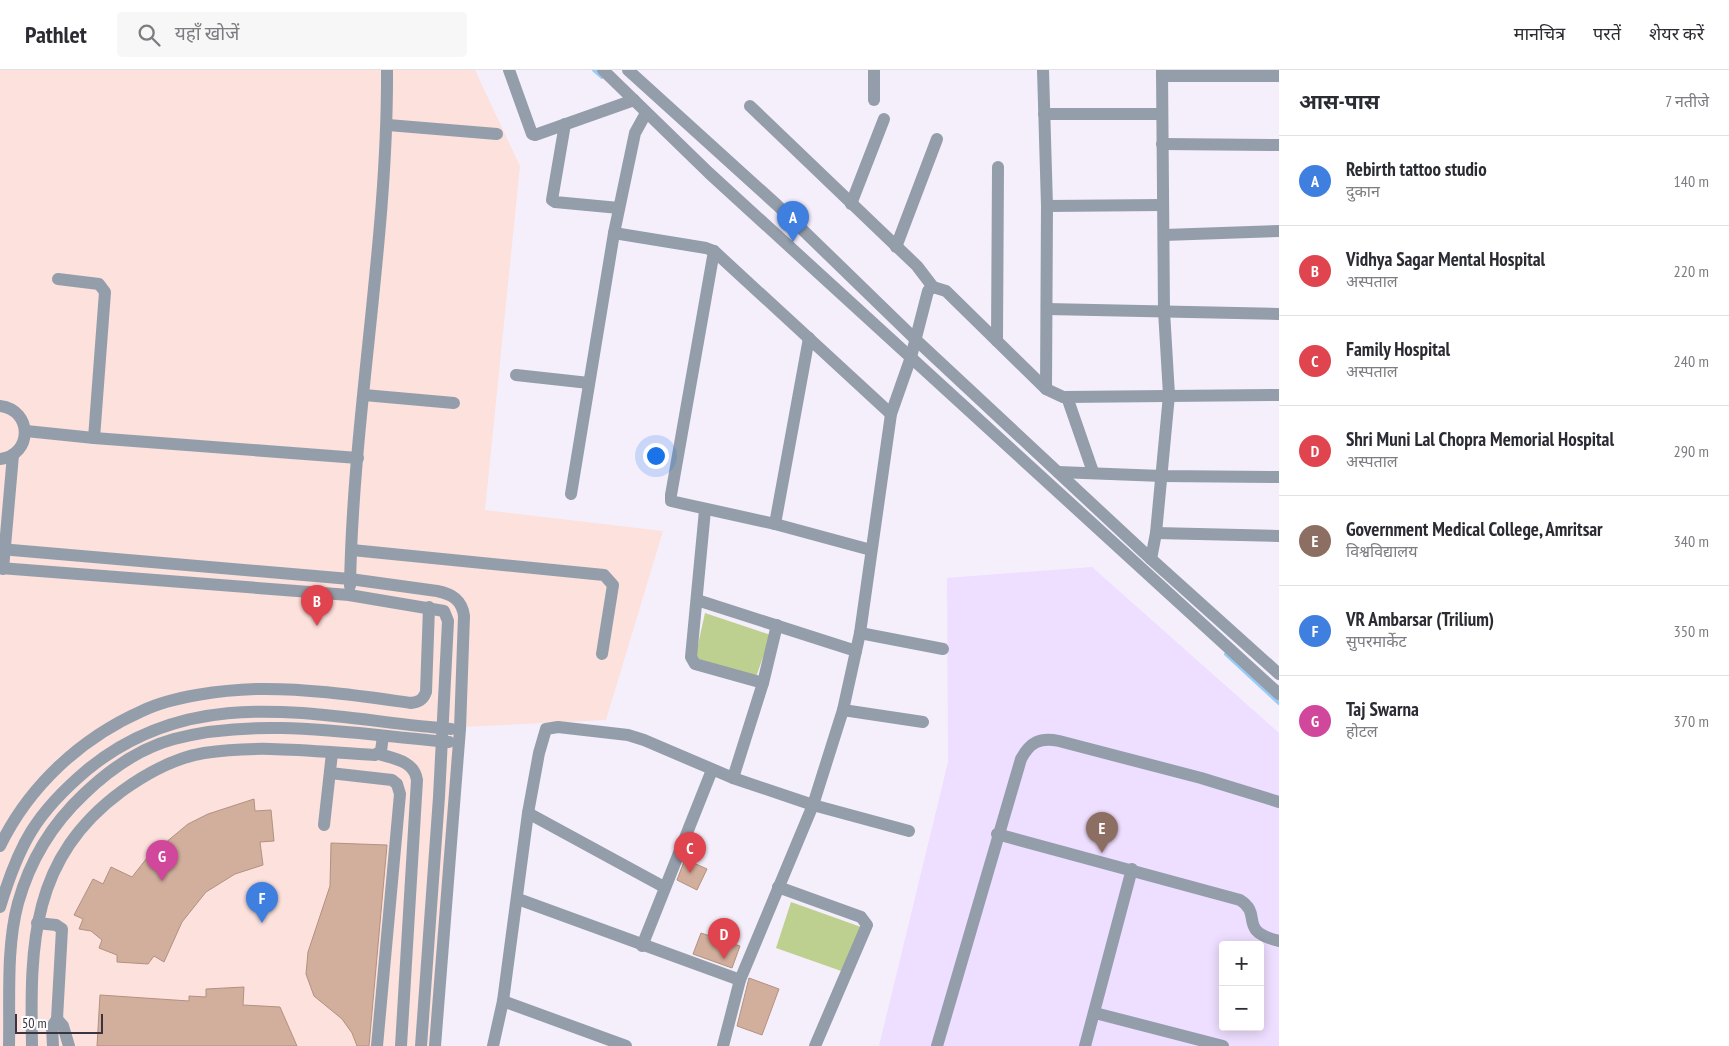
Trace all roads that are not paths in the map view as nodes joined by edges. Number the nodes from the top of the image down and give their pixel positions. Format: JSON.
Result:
{"nodes":[{"id":1,"x":387,"y":70,"type":"edge"},
{"id":2,"x":509,"y":70,"type":"edge"},
{"id":3,"x":603,"y":70,"type":"edge"},
{"id":4,"x":628,"y":70,"type":"edge"},
{"id":5,"x":874,"y":70,"type":"edge"},
{"id":6,"x":1043,"y":70,"type":"edge"},
{"id":7,"x":1162,"y":73,"type":"edge"},
{"id":8,"x":1279,"y":76,"type":"edge"},
{"id":9,"x":634,"y":100,"type":"junction"},
{"id":10,"x":874,"y":100,"type":"dead end"},
{"id":11,"x":750,"y":106,"type":"dead end"},
{"id":12,"x":646,"y":113,"type":"junction"},
{"id":13,"x":1044,"y":114,"type":"junction"},
{"id":14,"x":1162,"y":114,"type":"junction"},
{"id":15,"x":884,"y":119,"type":"dead end"},
{"id":16,"x":565,"y":124,"type":"junction"},
{"id":17,"x":388,"y":125,"type":"junction"},
{"id":18,"x":497,"y":134,"type":"dead end"},
{"id":19,"x":937,"y":139,"type":"dead end"},
{"id":20,"x":1162,"y":144,"type":"junction"},
{"id":21,"x":1279,"y":145,"type":"edge"},
{"id":22,"x":998,"y":167,"type":"dead end"},
{"id":23,"x":851,"y":204,"type":"junction"},
{"id":24,"x":1163,"y":205,"type":"junction"},
{"id":25,"x":1048,"y":206,"type":"junction"},
{"id":26,"x":619,"y":208,"type":"junction"},
{"id":27,"x":1279,"y":231,"type":"edge"},
{"id":28,"x":614,"y":233,"type":"junction"},
{"id":29,"x":1164,"y":235,"type":"junction"},
{"id":30,"x":896,"y":247,"type":"junction"},
{"id":31,"x":714,"y":251,"type":"junction"},
{"id":32,"x":58,"y":279,"type":"dead end"},
{"id":33,"x":933,"y":287,"type":"junction"},
{"id":34,"x":1047,"y":309,"type":"junction"},
{"id":35,"x":1164,"y":310,"type":"junction"},
{"id":36,"x":1279,"y":314,"type":"edge"},
{"id":37,"x":809,"y":338,"type":"junction"},
{"id":38,"x":914,"y":338,"type":"junction"},
{"id":39,"x":997,"y":341,"type":"junction"},
{"id":40,"x":911,"y":357,"type":"junction"},
{"id":41,"x":516,"y":374,"type":"dead end"},
{"id":42,"x":589,"y":382,"type":"junction"},
{"id":43,"x":1046,"y":389,"type":"junction"},
{"id":44,"x":364,"y":395,"type":"junction"},
{"id":45,"x":1169,"y":395,"type":"junction"},
{"id":46,"x":1279,"y":395,"type":"edge"},
{"id":47,"x":1067,"y":397,"type":"junction"},
{"id":48,"x":454,"y":403,"type":"dead end"},
{"id":49,"x":0,"y":406,"type":"edge"},
{"id":50,"x":891,"y":414,"type":"junction"},
{"id":51,"x":26,"y":430,"type":"junction"},
{"id":52,"x":94,"y":438,"type":"junction"},
{"id":53,"x":13,"y":455,"type":"junction"},
{"id":54,"x":358,"y":458,"type":"junction"},
{"id":55,"x":0,"y":459,"type":"edge"},
{"id":56,"x":1058,"y":472,"type":"junction"},
{"id":57,"x":1093,"y":472,"type":"junction"},
{"id":58,"x":1162,"y":476,"type":"junction"},
{"id":59,"x":1279,"y":477,"type":"edge"},
{"id":60,"x":571,"y":494,"type":"dead end"},
{"id":61,"x":705,"y":510,"type":"junction"},
{"id":62,"x":775,"y":524,"type":"junction"},
{"id":63,"x":1156,"y":533,"type":"junction"},
{"id":64,"x":1279,"y":536,"type":"edge"},
{"id":65,"x":2,"y":549,"type":"edge"},
{"id":66,"x":352,"y":550,"type":"junction"},
{"id":67,"x":872,"y":550,"type":"junction"},
{"id":68,"x":1151,"y":559,"type":"junction"},
{"id":69,"x":2,"y":568,"type":"edge"},
{"id":70,"x":350,"y":579,"type":"junction"},
{"id":71,"x":349,"y":595,"type":"junction"},
{"id":72,"x":696,"y":600,"type":"junction"},
{"id":73,"x":428,"y":606,"type":"junction"},
{"id":74,"x":446,"y":614,"type":"junction"},
{"id":75,"x":464,"y":614,"type":"junction"},
{"id":76,"x":777,"y":625,"type":"junction"},
{"id":77,"x":860,"y":633,"type":"junction"},
{"id":78,"x":943,"y":648,"type":"dead end"},
{"id":79,"x":856,"y":651,"type":"junction"},
{"id":80,"x":602,"y":654,"type":"dead end"},
{"id":81,"x":1279,"y":674,"type":"edge"},
{"id":82,"x":763,"y":683,"type":"junction"},
{"id":83,"x":1279,"y":694,"type":"edge"},
{"id":84,"x":843,"y":710,"type":"junction"},
{"id":85,"x":923,"y":722,"type":"dead end"},
{"id":86,"x":443,"y":728,"type":"junction"},
{"id":87,"x":460,"y":730,"type":"junction"},
{"id":88,"x":383,"y":736,"type":"junction"},
{"id":89,"x":442,"y":742,"type":"junction"},
{"id":90,"x":459,"y":743,"type":"junction"},
{"id":91,"x":332,"y":753,"type":"junction"},
{"id":92,"x":380,"y":754,"type":"junction"},
{"id":93,"x":712,"y":770,"type":"junction"},
{"id":94,"x":330,"y":773,"type":"junction"},
{"id":95,"x":733,"y":778,"type":"junction"},
{"id":96,"x":418,"y":797,"type":"junction"},
{"id":97,"x":439,"y":797,"type":"junction"},
{"id":98,"x":1279,"y":802,"type":"edge"},
{"id":99,"x":813,"y":805,"type":"junction"},
{"id":100,"x":528,"y":813,"type":"junction"},
{"id":101,"x":324,"y":825,"type":"dead end"},
{"id":102,"x":909,"y":831,"type":"dead end"},
{"id":103,"x":997,"y":834,"type":"junction"},
{"id":104,"x":1,"y":843,"type":"edge"},
{"id":105,"x":1132,"y":869,"type":"junction"},
{"id":106,"x":664,"y":887,"type":"junction"},
{"id":107,"x":778,"y":887,"type":"junction"},
{"id":108,"x":518,"y":899,"type":"junction"},
{"id":109,"x":0,"y":907,"type":"edge"},
{"id":110,"x":37,"y":923,"type":"junction"},
{"id":111,"x":1279,"y":941,"type":"edge"},
{"id":112,"x":642,"y":946,"type":"junction"},
{"id":113,"x":12,"y":954,"type":"junction"},
{"id":114,"x":33,"y":956,"type":"junction"},
{"id":115,"x":740,"y":980,"type":"junction"},
{"id":116,"x":503,"y":1001,"type":"junction"},
{"id":117,"x":1095,"y":1013,"type":"junction"},
{"id":118,"x":57,"y":1019,"type":"junction"},
{"id":119,"x":9,"y":1046,"type":"edge"},
{"id":120,"x":32,"y":1046,"type":"edge"},
{"id":121,"x":53,"y":1046,"type":"edge"},
{"id":122,"x":68,"y":1046,"type":"edge"},
{"id":123,"x":377,"y":1046,"type":"edge"},
{"id":124,"x":401,"y":1046,"type":"edge"},
{"id":125,"x":421,"y":1046,"type":"edge"},
{"id":126,"x":434,"y":1046,"type":"edge"},
{"id":127,"x":493,"y":1046,"type":"edge"},
{"id":128,"x":626,"y":1046,"type":"edge"},
{"id":129,"x":723,"y":1046,"type":"edge"},
{"id":130,"x":815,"y":1046,"type":"edge"},
{"id":131,"x":937,"y":1046,"type":"edge"},
{"id":132,"x":1085,"y":1046,"type":"edge"},
{"id":133,"x":1223,"y":1046,"type":"edge"}],
"edges":[{"from":1,"to":17,"type":"street"},
{"from":2,"to":16,"type":"street"},
{"from":3,"to":9,"type":"street"},
{"from":4,"to":38,"type":"street"},
{"from":5,"to":10,"type":"street"},
{"from":6,"to":13,"type":"street"},
{"from":7,"to":8,"type":"street"},
{"from":7,"to":14,"type":"street"},
{"from":9,"to":12,"type":"street"},
{"from":9,"to":16,"type":"street"},
{"from":11,"to":23,"type":"street"},
{"from":12,"to":26,"type":"street"},
{"from":12,"to":40,"type":"street"},
{"from":13,"to":14,"type":"street"},
{"from":13,"to":25,"type":"street"},
{"from":14,"to":20,"type":"street"},
{"from":15,"to":23,"type":"street"},
{"from":16,"to":26,"type":"street"},
{"from":17,"to":18,"type":"street"},
{"from":17,"to":44,"type":"street"},
{"from":19,"to":30,"type":"street"},
{"from":20,"to":21,"type":"street"},
{"from":20,"to":24,"type":"street"},
{"from":22,"to":39,"type":"street"},
{"from":23,"to":30,"type":"street"},
{"from":24,"to":25,"type":"street"},
{"from":24,"to":29,"type":"street"},
{"from":25,"to":34,"type":"street"},
{"from":26,"to":28,"type":"street"},
{"from":27,"to":29,"type":"street"},
{"from":28,"to":31,"type":"street"},
{"from":28,"to":42,"type":"street"},
{"from":29,"to":35,"type":"street"},
{"from":30,"to":33,"type":"street"},
{"from":31,"to":37,"type":"street"},
{"from":31,"to":61,"type":"street"},
{"from":32,"to":52,"type":"street"},
{"from":33,"to":38,"type":"street"},
{"from":33,"to":39,"type":"street"},
{"from":34,"to":35,"type":"street"},
{"from":34,"to":43,"type":"street"},
{"from":35,"to":36,"type":"street"},
{"from":35,"to":45,"type":"street"},
{"from":37,"to":50,"type":"street"},
{"from":37,"to":62,"type":"street"},
{"from":38,"to":40,"type":"street"},
{"from":38,"to":56,"type":"street"},
{"from":39,"to":43,"type":"street"},
{"from":40,"to":50,"type":"street"},
{"from":40,"to":83,"type":"street"},
{"from":41,"to":42,"type":"street"},
{"from":42,"to":60,"type":"street"},
{"from":43,"to":47,"type":"street"},
{"from":44,"to":48,"type":"street"},
{"from":44,"to":54,"type":"street"},
{"from":45,"to":46,"type":"street"},
{"from":45,"to":47,"type":"street"},
{"from":45,"to":58,"type":"street"},
{"from":47,"to":57,"type":"street"},
{"from":49,"to":51,"type":"street"},
{"from":50,"to":67,"type":"street"},
{"from":51,"to":52,"type":"street"},
{"from":51,"to":53,"type":"street"},
{"from":52,"to":54,"type":"street"},
{"from":53,"to":55,"type":"street"},
{"from":53,"to":65,"type":"street"},
{"from":54,"to":66,"type":"street"},
{"from":56,"to":57,"type":"street"},
{"from":56,"to":68,"type":"street"},
{"from":57,"to":58,"type":"street"},
{"from":58,"to":59,"type":"street"},
{"from":58,"to":63,"type":"street"},
{"from":61,"to":62,"type":"street"},
{"from":61,"to":72,"type":"street"},
{"from":62,"to":67,"type":"street"},
{"from":63,"to":64,"type":"street"},
{"from":63,"to":68,"type":"street"},
{"from":65,"to":69,"type":"street"},
{"from":65,"to":70,"type":"street"},
{"from":66,"to":70,"type":"street"},
{"from":66,"to":80,"type":"street"},
{"from":67,"to":77,"type":"street"},
{"from":68,"to":81,"type":"street"},
{"from":69,"to":71,"type":"street"},
{"from":70,"to":71,"type":"street"},
{"from":70,"to":75,"type":"street"},
{"from":71,"to":73,"type":"street"},
{"from":72,"to":76,"type":"street"},
{"from":72,"to":82,"type":"street"},
{"from":73,"to":74,"type":"street"},
{"from":73,"to":104,"type":"street"},
{"from":74,"to":75,"type":"street"},
{"from":74,"to":86,"type":"street"},
{"from":75,"to":87,"type":"street"},
{"from":76,"to":79,"type":"street"},
{"from":76,"to":82,"type":"street"},
{"from":77,"to":78,"type":"street"},
{"from":77,"to":79,"type":"street"},
{"from":79,"to":84,"type":"street"},
{"from":82,"to":95,"type":"street"},
{"from":84,"to":85,"type":"street"},
{"from":84,"to":99,"type":"street"},
{"from":86,"to":87,"type":"street"},
{"from":86,"to":89,"type":"street"},
{"from":86,"to":109,"type":"street"},
{"from":87,"to":90,"type":"street"},
{"from":88,"to":89,"type":"street"},
{"from":88,"to":92,"type":"street"},
{"from":88,"to":113,"type":"street"},
{"from":89,"to":90,"type":"street"},
{"from":89,"to":97,"type":"street"},
{"from":90,"to":126,"type":"street"},
{"from":91,"to":92,"type":"street"},
{"from":91,"to":94,"type":"street"},
{"from":91,"to":110,"type":"street"},
{"from":92,"to":96,"type":"street"},
{"from":93,"to":95,"type":"street"},
{"from":93,"to":100,"type":"street"},
{"from":93,"to":106,"type":"street"},
{"from":94,"to":101,"type":"street"},
{"from":94,"to":123,"type":"street"},
{"from":95,"to":99,"type":"street"},
{"from":96,"to":97,"type":"street"},
{"from":96,"to":124,"type":"street"},
{"from":97,"to":125,"type":"street"},
{"from":98,"to":103,"type":"street"},
{"from":99,"to":102,"type":"street"},
{"from":99,"to":107,"type":"street"},
{"from":100,"to":106,"type":"street"},
{"from":100,"to":108,"type":"street"},
{"from":103,"to":105,"type":"street"},
{"from":103,"to":131,"type":"street"},
{"from":105,"to":111,"type":"street"},
{"from":105,"to":117,"type":"street"},
{"from":106,"to":112,"type":"street"},
{"from":107,"to":115,"type":"street"},
{"from":107,"to":130,"type":"street"},
{"from":108,"to":112,"type":"street"},
{"from":108,"to":116,"type":"street"},
{"from":110,"to":114,"type":"street"},
{"from":110,"to":118,"type":"street"},
{"from":112,"to":115,"type":"street"},
{"from":113,"to":114,"type":"street"},
{"from":113,"to":119,"type":"street"},
{"from":114,"to":120,"type":"street"},
{"from":115,"to":129,"type":"street"},
{"from":116,"to":127,"type":"street"},
{"from":116,"to":128,"type":"street"},
{"from":117,"to":132,"type":"street"},
{"from":117,"to":133,"type":"street"},
{"from":118,"to":121,"type":"street"},
{"from":118,"to":122,"type":"street"}]}
